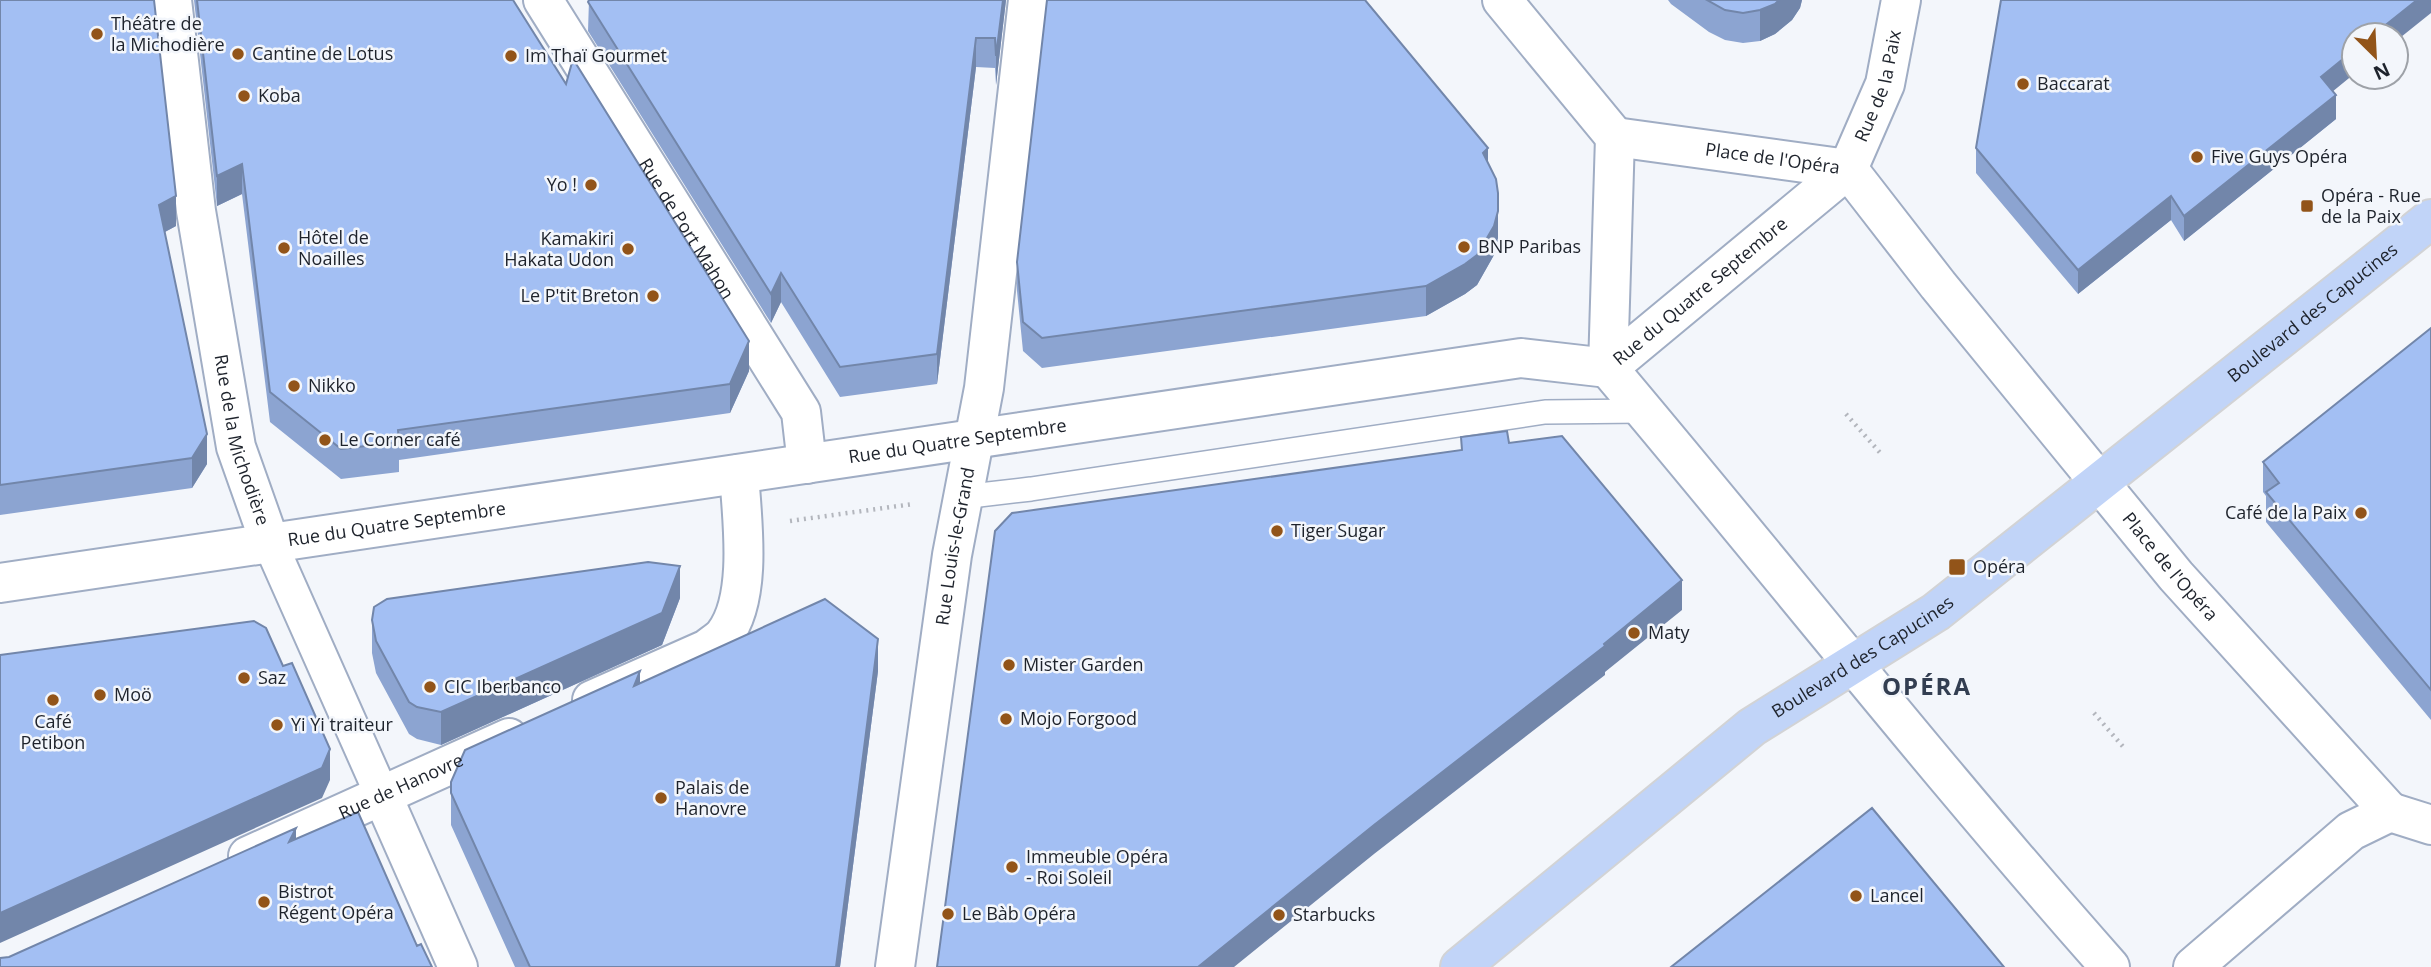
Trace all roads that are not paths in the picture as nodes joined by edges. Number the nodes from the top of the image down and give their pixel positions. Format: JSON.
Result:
{"nodes":[{"id":1,"x":172,"y":0,"type":"edge"},
{"id":2,"x":544,"y":0,"type":"edge"},
{"id":3,"x":1028,"y":0,"type":"edge"},
{"id":4,"x":1502,"y":0,"type":"edge"},
{"id":5,"x":1901,"y":0,"type":"edge"},
{"id":6,"x":1615,"y":137,"type":"junction"},
{"id":7,"x":1848,"y":169,"type":"junction"},
{"id":8,"x":2431,"y":219,"type":"edge"},
{"id":9,"x":1608,"y":368,"type":"junction"},
{"id":10,"x":1644,"y":411,"type":"junction"},
{"id":11,"x":973,"y":439,"type":"junction"},
{"id":12,"x":807,"y":464,"type":"junction"},
{"id":13,"x":739,"y":474,"type":"junction"},
{"id":14,"x":2098,"y":484,"type":"junction"},
{"id":15,"x":962,"y":497,"type":"junction"},
{"id":16,"x":270,"y":542,"type":"junction"},
{"id":17,"x":0,"y":583,"type":"edge"},
{"id":18,"x":1853,"y":664,"type":"junction"},
{"id":19,"x":382,"y":794,"type":"junction"},
{"id":20,"x":2390,"y":812,"type":"junction"},
{"id":21,"x":2431,"y":824,"type":"edge"},
{"id":22,"x":215,"y":870,"type":"edge"},
{"id":23,"x":458,"y":967,"type":"edge"},
{"id":24,"x":895,"y":967,"type":"edge"},
{"id":25,"x":1460,"y":967,"type":"edge"},
{"id":26,"x":2110,"y":967,"type":"edge"},
{"id":27,"x":2193,"y":967,"type":"edge"}],
"edges":[{"from":1,"to":16,"type":"main road","name":"Rue de la Michodière"},
{"from":2,"to":12,"type":"main road","name":"Rue de Port Mahon"},
{"from":3,"to":11,"type":"main road","name":"Rue Louis-le-Grand"},
{"from":4,"to":6,"type":"main road"},
{"from":5,"to":7,"type":"main road","name":"Rue de la Paix"},
{"from":6,"to":7,"type":"main road","name":"Place de l'Opéra"},
{"from":6,"to":9,"type":"main road"},
{"from":7,"to":9,"type":"main road","name":"Rue du Quatre Septembre"},
{"from":7,"to":14,"type":"main road","name":"Place de l'Opéra"},
{"from":8,"to":14,"type":"main road","name":"Boulevard des Capucines"},
{"from":9,"to":10,"type":"main road"},
{"from":9,"to":11,"type":"main road","name":"Rue du Quatre Septembre"},
{"from":10,"to":15,"type":"lane"},
{"from":10,"to":18,"type":"main road"},
{"from":11,"to":12,"type":"main road","name":"Rue du Quatre Septembre"},
{"from":11,"to":15,"type":"main road","name":"Rue Louis-le-Grand"},
{"from":12,"to":13,"type":"main road","name":"Rue du Quatre Septembre"},
{"from":13,"to":16,"type":"main road","name":"Rue du Quatre Septembre"},
{"from":13,"to":19,"type":"main road","name":"Rue de Hanovre"},
{"from":14,"to":18,"type":"main road","name":"Boulevard des Capucines"},
{"from":14,"to":20,"type":"main road","name":"Place de l'Opéra"},
{"from":15,"to":24,"type":"main road","name":"Rue Louis-le-Grand"},
{"from":16,"to":17,"type":"main road","name":"Rue du Quatre Septembre"},
{"from":16,"to":19,"type":"street","name":"Rue de la Michodière"},
{"from":18,"to":25,"type":"main road","name":"Boulevard des Capucines"},
{"from":18,"to":26,"type":"main road"},
{"from":19,"to":22,"type":"main road","name":"Rue de Hanovre"},
{"from":19,"to":23,"type":"main road","name":"Rue de la Michodière"},
{"from":20,"to":21,"type":"main road"},
{"from":20,"to":27,"type":"main road"}]}
